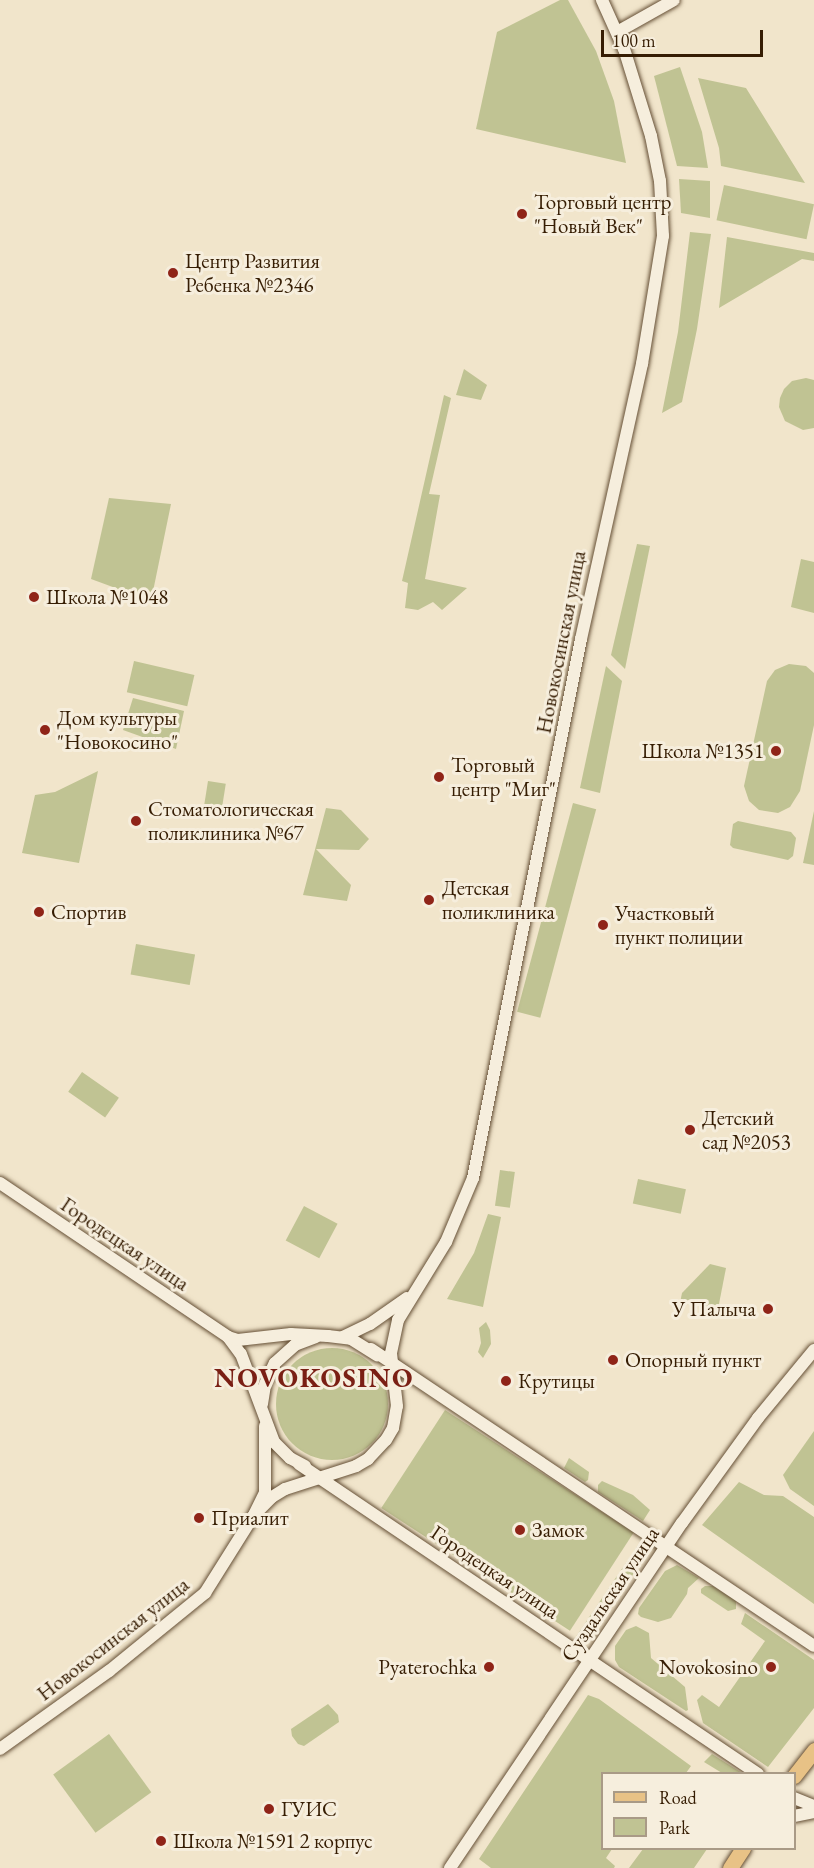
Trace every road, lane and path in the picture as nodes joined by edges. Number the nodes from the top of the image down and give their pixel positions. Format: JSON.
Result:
{"nodes":[{"id":1,"x":602,"y":0,"type":"edge"},
{"id":2,"x":674,"y":0,"type":"edge"},
{"id":3,"x":617,"y":32,"type":"junction"},
{"id":4,"x":0,"y":1183,"type":"edge"},
{"id":5,"x":418,"y":1286,"type":"junction"},
{"id":6,"x":328,"y":1336,"type":"junction"},
{"id":7,"x":228,"y":1337,"type":"junction"},
{"id":8,"x":341,"y":1338,"type":"junction"},
{"id":9,"x":371,"y":1350,"type":"junction"},
{"id":10,"x":814,"y":1350,"type":"edge"},
{"id":11,"x":393,"y":1365,"type":"junction"},
{"id":12,"x":397,"y":1395,"type":"junction"},
{"id":13,"x":264,"y":1418,"type":"junction"},
{"id":14,"x":299,"y":1464,"type":"junction"},
{"id":15,"x":344,"y":1469,"type":"junction"},
{"id":16,"x":317,"y":1477,"type":"junction"},
{"id":17,"x":254,"y":1515,"type":"junction"},
{"id":18,"x":666,"y":1546,"type":"junction"},
{"id":19,"x":814,"y":1646,"type":"edge"},
{"id":20,"x":589,"y":1659,"type":"junction"},
{"id":21,"x":0,"y":1749,"type":"edge"},
{"id":22,"x":814,"y":1750,"type":"edge"},
{"id":23,"x":757,"y":1772,"type":"edge"},
{"id":24,"x":796,"y":1775,"type":"edge"},
{"id":25,"x":796,"y":1798,"type":"edge"},
{"id":26,"x":814,"y":1806,"type":"edge"},
{"id":27,"x":814,"y":1812,"type":"edge"},
{"id":28,"x":796,"y":1816,"type":"edge"},
{"id":29,"x":742,"y":1850,"type":"edge"},
{"id":30,"x":450,"y":1868,"type":"edge"},
{"id":31,"x":730,"y":1868,"type":"edge"}],
"edges":[{"from":1,"to":3,"type":"street","name":"Новокосинская улица"},
{"from":2,"to":3,"type":"street"},
{"from":3,"to":5,"type":"street","name":"Новокосинская улица"},
{"from":4,"to":7,"type":"street","name":"Городецкая улица"},
{"from":5,"to":8,"type":"street"},
{"from":5,"to":11,"type":"street","name":"Новокосинская улица"},
{"from":6,"to":7,"type":"street"},
{"from":6,"to":8,"type":"street"},
{"from":6,"to":13,"type":"street"},
{"from":7,"to":13,"type":"street"},
{"from":8,"to":9,"type":"street"},
{"from":9,"to":11,"type":"street"},
{"from":9,"to":12,"type":"street"},
{"from":10,"to":18,"type":"street","name":"Суздальская улица"},
{"from":11,"to":12,"type":"street","name":"Новокосинская улица"},
{"from":11,"to":18,"type":"street"},
{"from":12,"to":15,"type":"street"},
{"from":13,"to":14,"type":"street"},
{"from":13,"to":17,"type":"street"},
{"from":14,"to":15,"type":"street"},
{"from":14,"to":16,"type":"street","name":"Городецкая улица"},
{"from":15,"to":16,"type":"street"},
{"from":16,"to":17,"type":"street"},
{"from":16,"to":20,"type":"street","name":"Городецкая улица"},
{"from":17,"to":21,"type":"street","name":"Новокосинская улица"},
{"from":18,"to":19,"type":"street"},
{"from":18,"to":20,"type":"street","name":"Суздальская улица"},
{"from":20,"to":23,"type":"street","name":"Городецкая улица"},
{"from":20,"to":30,"type":"street","name":"Суздальская улица"},
{"from":22,"to":24,"type":"main road"},
{"from":25,"to":26,"type":"street"},
{"from":27,"to":28,"type":"street"},
{"from":29,"to":31,"type":"main road"}]}
